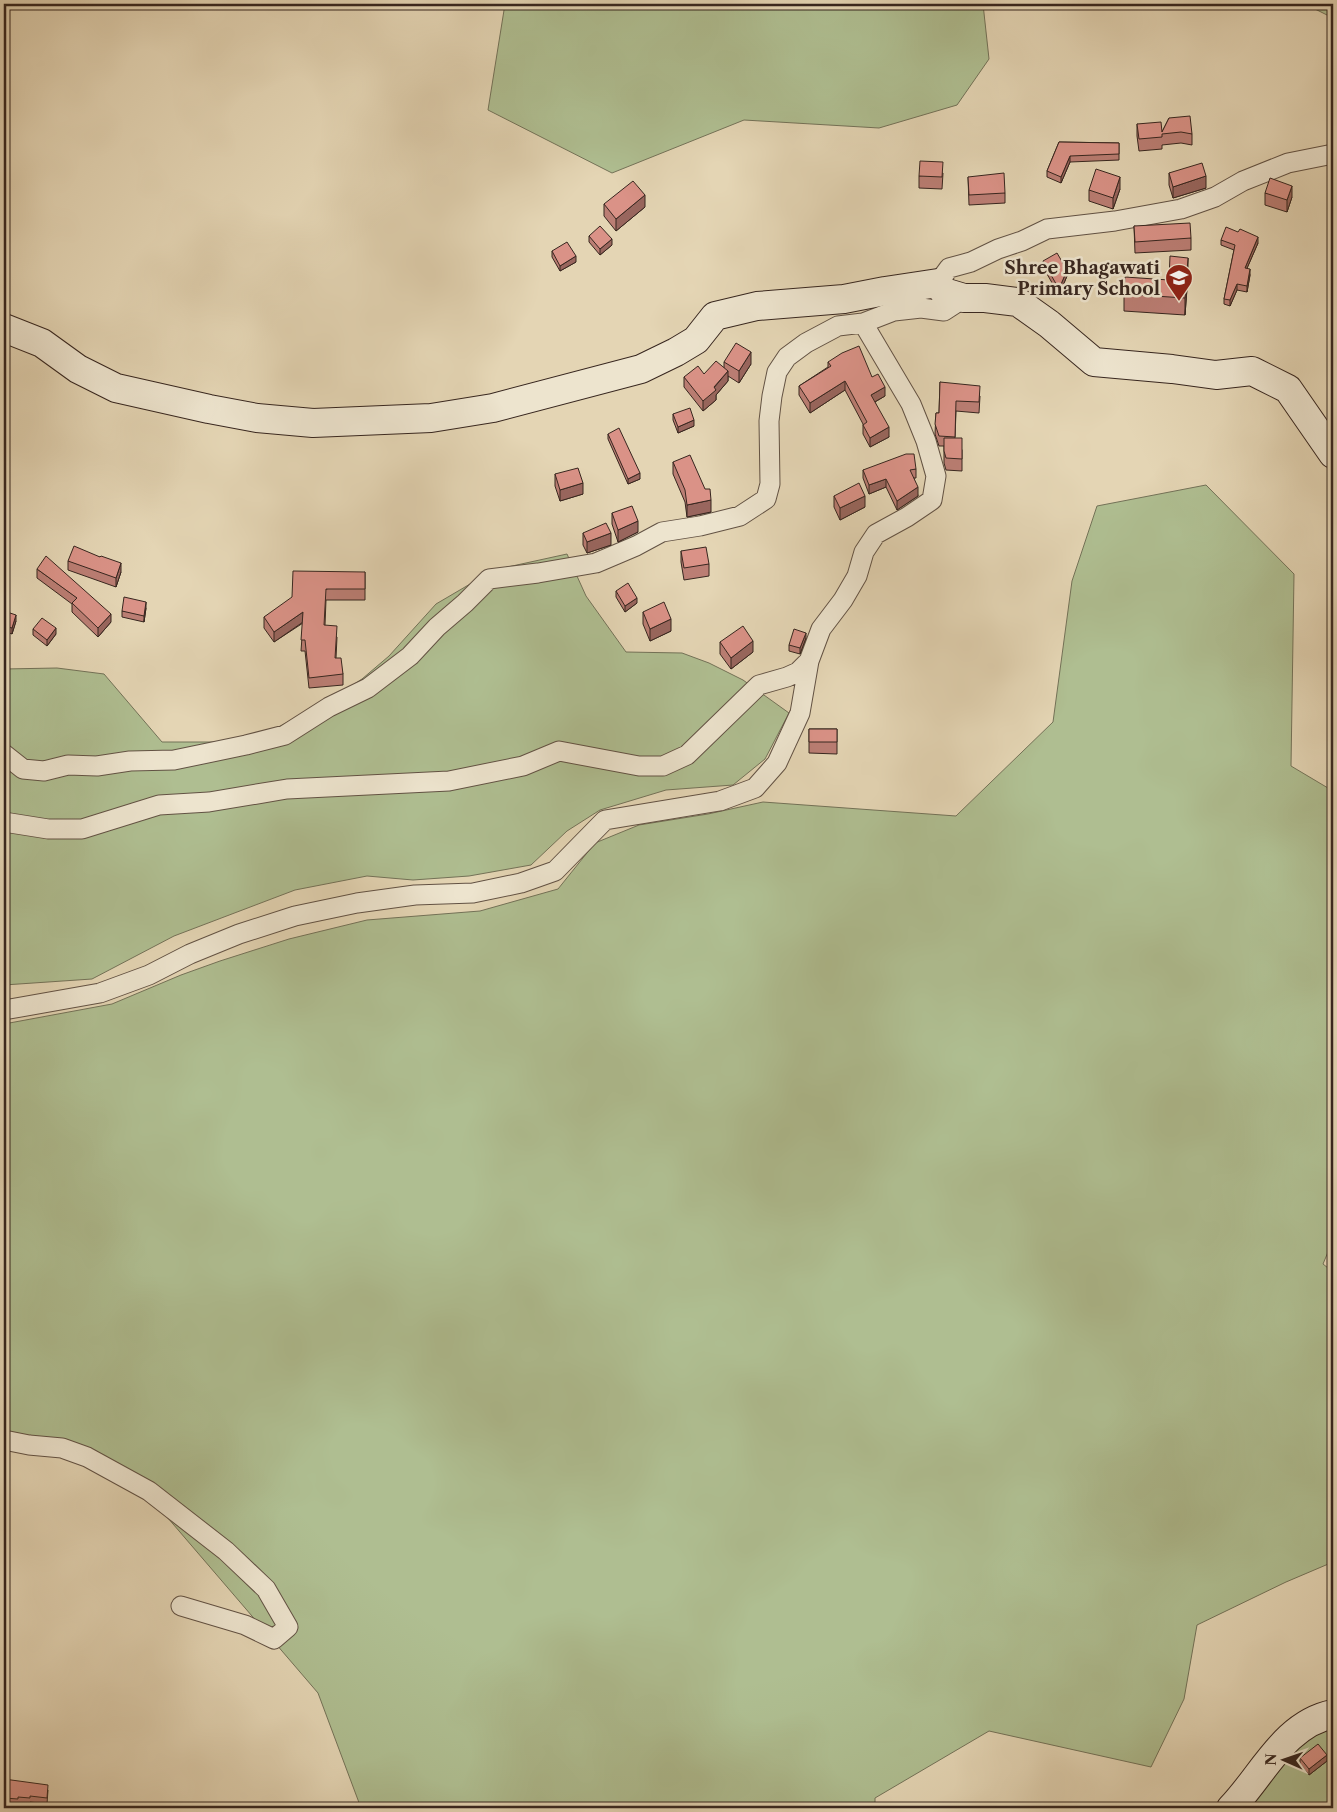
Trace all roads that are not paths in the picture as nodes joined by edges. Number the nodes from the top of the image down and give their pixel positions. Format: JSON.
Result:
{"nodes":[{"id":1,"x":1333,"y":154,"type":"edge"},
{"id":2,"x":938,"y":283,"type":"junction"},
{"id":3,"x":964,"y":298,"type":"junction"},
{"id":4,"x":863,"y":323,"type":"junction"},
{"id":5,"x":4,"y":328,"type":"edge"},
{"id":6,"x":1333,"y":454,"type":"edge"},
{"id":7,"x":809,"y":661,"type":"junction"},
{"id":8,"x":4,"y":754,"type":"edge"},
{"id":9,"x":4,"y":822,"type":"edge"},
{"id":10,"x":4,"y":1010,"type":"edge"},
{"id":11,"x":4,"y":1440,"type":"edge"},
{"id":12,"x":181,"y":1606,"type":"dead end"},
{"id":13,"x":1333,"y":1714,"type":"edge"},
{"id":14,"x":1231,"y":1808,"type":"edge"}],
"edges":[{"from":1,"to":2,"type":"street"},
{"from":2,"to":3,"type":"street"},
{"from":2,"to":5,"type":"street"},
{"from":3,"to":4,"type":"street"},
{"from":3,"to":6,"type":"street"},
{"from":4,"to":7,"type":"street"},
{"from":4,"to":8,"type":"street"},
{"from":7,"to":9,"type":"street"},
{"from":7,"to":10,"type":"street"},
{"from":11,"to":12,"type":"street"},
{"from":13,"to":14,"type":"street"}]}
